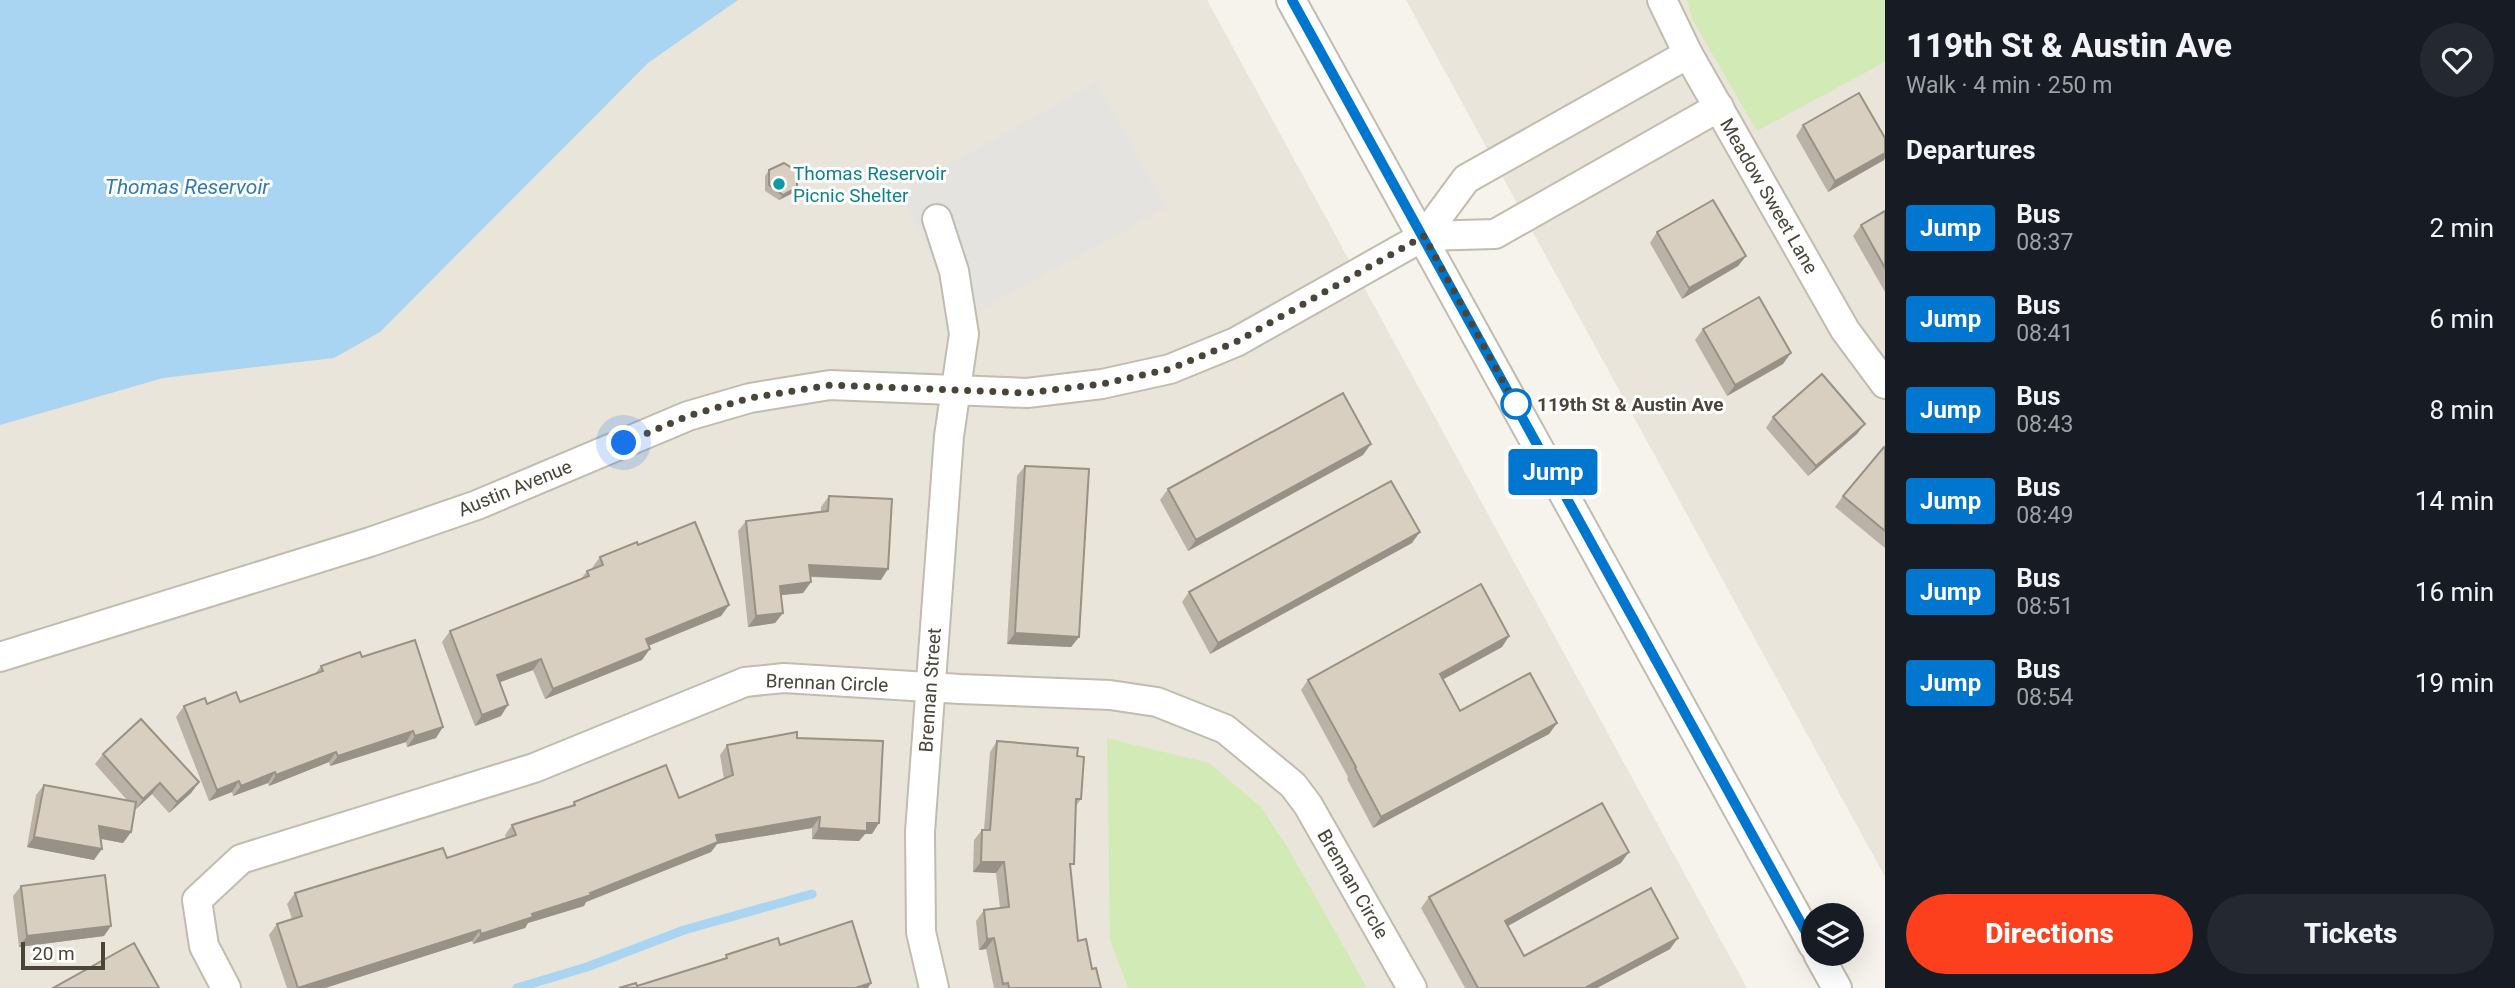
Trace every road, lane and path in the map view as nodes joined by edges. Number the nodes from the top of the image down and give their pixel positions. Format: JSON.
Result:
{"nodes":[{"id":1,"x":1292,"y":0,"type":"edge"},
{"id":2,"x":1662,"y":0,"type":"edge"},
{"id":3,"x":1688,"y":54,"type":"junction"},
{"id":4,"x":1719,"y":107,"type":"junction"},
{"id":5,"x":937,"y":219,"type":"dead end"},
{"id":6,"x":1424,"y":236,"type":"junction"},
{"id":7,"x":1885,"y":384,"type":"edge"},
{"id":8,"x":956,"y":391,"type":"junction"},
{"id":9,"x":0,"y":657,"type":"edge"},
{"id":10,"x":931,"y":687,"type":"junction"},
{"id":11,"x":1801,"y":923,"type":"edge"},
{"id":12,"x":1825,"y":966,"type":"edge"},
{"id":13,"x":226,"y":988,"type":"edge"},
{"id":14,"x":934,"y":988,"type":"edge"},
{"id":15,"x":1412,"y":988,"type":"edge"},
{"id":16,"x":1837,"y":988,"type":"edge"}],
"edges":[{"from":1,"to":6,"type":"street"},
{"from":2,"to":3,"type":"street"},
{"from":3,"to":4,"type":"street"},
{"from":3,"to":6,"type":"street"},
{"from":4,"to":6,"type":"street","name":"Meadow Sweet Lane"},
{"from":4,"to":7,"type":"street","name":"Meadow Sweet Lane"},
{"from":5,"to":8,"type":"street","name":"Brennan Street"},
{"from":6,"to":8,"type":"street","name":"Austin Avenue"},
{"from":6,"to":11,"type":"street"},
{"from":8,"to":9,"type":"street","name":"Austin Avenue"},
{"from":8,"to":10,"type":"street","name":"Brennan Street"},
{"from":10,"to":13,"type":"street","name":"Brennan Circle"},
{"from":10,"to":14,"type":"street","name":"Brennan Street"},
{"from":10,"to":15,"type":"street","name":"Brennan Circle"},
{"from":12,"to":16,"type":"street"}]}
